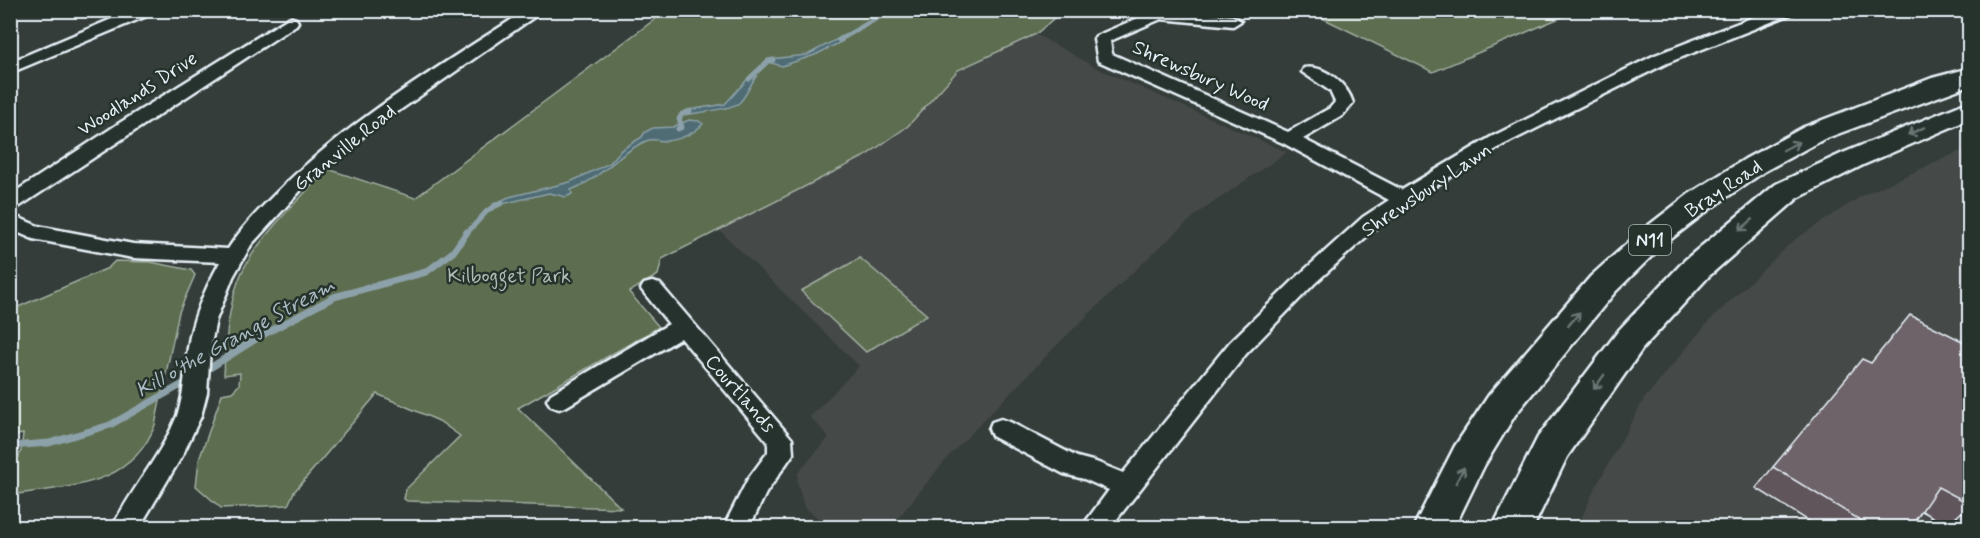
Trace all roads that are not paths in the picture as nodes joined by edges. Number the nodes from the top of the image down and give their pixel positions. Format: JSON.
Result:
{"nodes":[{"id":1,"x":148,"y":10,"type":"edge"},
{"id":2,"x":537,"y":10,"type":"edge"},
{"id":3,"x":1788,"y":10,"type":"edge"},
{"id":4,"x":1233,"y":21,"type":"dead end"},
{"id":5,"x":290,"y":22,"type":"dead end"},
{"id":6,"x":10,"y":68,"type":"edge"},
{"id":7,"x":1311,"y":72,"type":"dead end"},
{"id":8,"x":1970,"y":76,"type":"edge"},
{"id":9,"x":1970,"y":109,"type":"edge"},
{"id":10,"x":1289,"y":139,"type":"junction"},
{"id":11,"x":1403,"y":199,"type":"junction"},
{"id":12,"x":10,"y":204,"type":"edge"},
{"id":13,"x":10,"y":220,"type":"edge"},
{"id":14,"x":233,"y":256,"type":"junction"},
{"id":15,"x":652,"y":289,"type":"dead end"},
{"id":16,"x":683,"y":326,"type":"junction"},
{"id":17,"x":559,"y":400,"type":"dead end"},
{"id":18,"x":1001,"y":429,"type":"dead end"},
{"id":19,"x":1125,"y":486,"type":"junction"},
{"id":20,"x":125,"y":528,"type":"edge"},
{"id":21,"x":736,"y":528,"type":"edge"},
{"id":22,"x":1095,"y":528,"type":"edge"},
{"id":23,"x":1433,"y":528,"type":"edge"},
{"id":24,"x":1512,"y":528,"type":"edge"}],
"edges":[{"from":1,"to":6,"type":"street"},
{"from":2,"to":14,"type":"street","name":"Granville Road"},
{"from":3,"to":11,"type":"street","name":"Shrewsbury Lawn"},
{"from":4,"to":10,"type":"street","name":"Shrewsbury Wood"},
{"from":5,"to":12,"type":"street","name":"Woodlands Drive"},
{"from":7,"to":10,"type":"street"},
{"from":23,"to":8,"type":"highway","name":"Bray Road","number":"N11","one_way":true},
{"from":9,"to":24,"type":"highway","name":"Bray Road","number":"N11","one_way":true},
{"from":10,"to":11,"type":"street","name":"Shrewsbury Wood"},
{"from":11,"to":19,"type":"street","name":"Shrewsbury Lawn"},
{"from":13,"to":14,"type":"street"},
{"from":14,"to":20,"type":"street","name":"Granville Road"},
{"from":15,"to":16,"type":"street","name":"Courtlands"},
{"from":16,"to":17,"type":"street"},
{"from":16,"to":21,"type":"street","name":"Courtlands"},
{"from":18,"to":19,"type":"street"},
{"from":19,"to":22,"type":"street","name":"Shrewsbury Lawn"}]}
